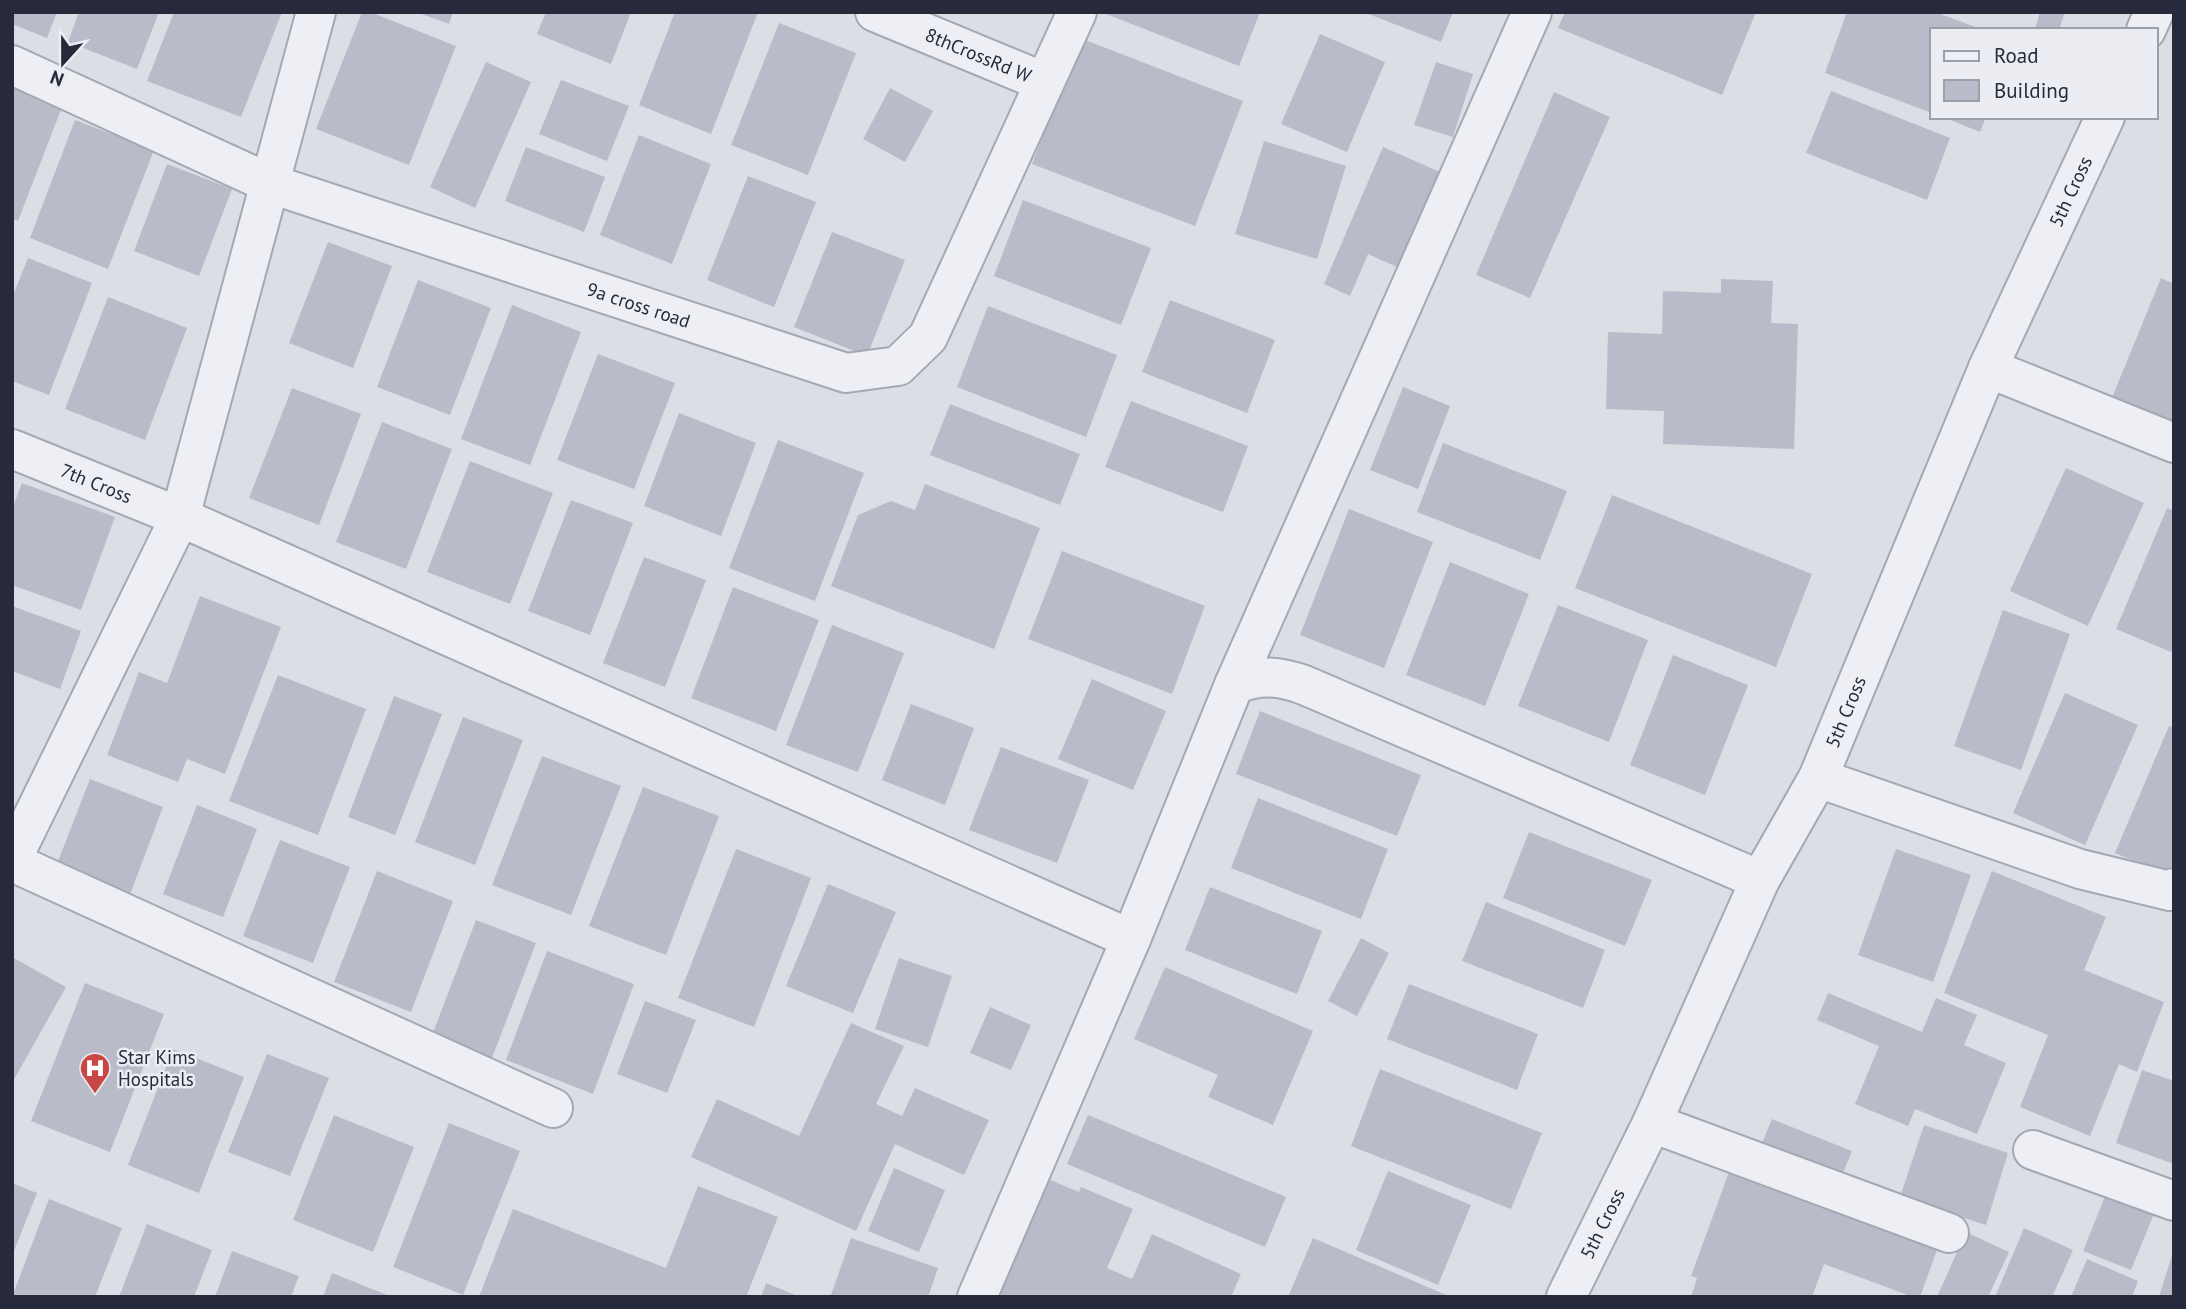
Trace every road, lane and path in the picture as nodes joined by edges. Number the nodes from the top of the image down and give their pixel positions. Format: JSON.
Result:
{"nodes":[{"id":1,"x":316,"y":12,"type":"edge"},
{"id":2,"x":875,"y":12,"type":"edge"},
{"id":3,"x":1077,"y":12,"type":"edge"},
{"id":4,"x":1532,"y":12,"type":"edge"},
{"id":5,"x":2154,"y":12,"type":"edge"},
{"id":6,"x":2147,"y":28,"type":"edge"},
{"id":7,"x":12,"y":65,"type":"edge"},
{"id":8,"x":1044,"y":82,"type":"junction"},
{"id":9,"x":2104,"y":119,"type":"edge"},
{"id":10,"x":271,"y":184,"type":"junction"},
{"id":11,"x":1988,"y":368,"type":"junction"},
{"id":12,"x":2174,"y":443,"type":"edge"},
{"id":13,"x":12,"y":449,"type":"edge"},
{"id":14,"x":180,"y":517,"type":"junction"},
{"id":15,"x":1234,"y":685,"type":"junction"},
{"id":16,"x":1818,"y":778,"type":"junction"},
{"id":17,"x":12,"y":861,"type":"edge"},
{"id":18,"x":1760,"y":880,"type":"junction"},
{"id":19,"x":2174,"y":888,"type":"edge"},
{"id":20,"x":1131,"y":939,"type":"junction"},
{"id":21,"x":553,"y":1108,"type":"dead end"},
{"id":22,"x":1653,"y":1123,"type":"junction"},
{"id":23,"x":2033,"y":1150,"type":"dead end"},
{"id":24,"x":2174,"y":1201,"type":"edge"},
{"id":25,"x":1949,"y":1233,"type":"dead end"},
{"id":26,"x":977,"y":1297,"type":"edge"},
{"id":27,"x":1566,"y":1297,"type":"edge"}],
"edges":[{"from":1,"to":10,"type":"street"},
{"from":2,"to":8,"type":"street","name":"8thCrossRd W"},
{"from":3,"to":8,"type":"street","name":"9a cross road"},
{"from":4,"to":15,"type":"street"},
{"from":5,"to":6,"type":"street"},
{"from":7,"to":10,"type":"street","name":"9a cross road"},
{"from":8,"to":10,"type":"street","name":"9a cross road"},
{"from":9,"to":11,"type":"street","name":"5th Cross"},
{"from":10,"to":14,"type":"street"},
{"from":11,"to":12,"type":"street"},
{"from":11,"to":16,"type":"street","name":"5th Cross"},
{"from":13,"to":14,"type":"street","name":"7th Cross"},
{"from":14,"to":17,"type":"street"},
{"from":14,"to":20,"type":"street","name":"7th Cross"},
{"from":15,"to":18,"type":"street"},
{"from":15,"to":20,"type":"street"},
{"from":16,"to":18,"type":"street","name":"5th Cross"},
{"from":16,"to":19,"type":"street"},
{"from":17,"to":21,"type":"street"},
{"from":18,"to":22,"type":"street","name":"5th Cross"},
{"from":20,"to":26,"type":"street"},
{"from":22,"to":25,"type":"street"},
{"from":22,"to":27,"type":"street","name":"5th Cross"},
{"from":23,"to":24,"type":"street"}]}
